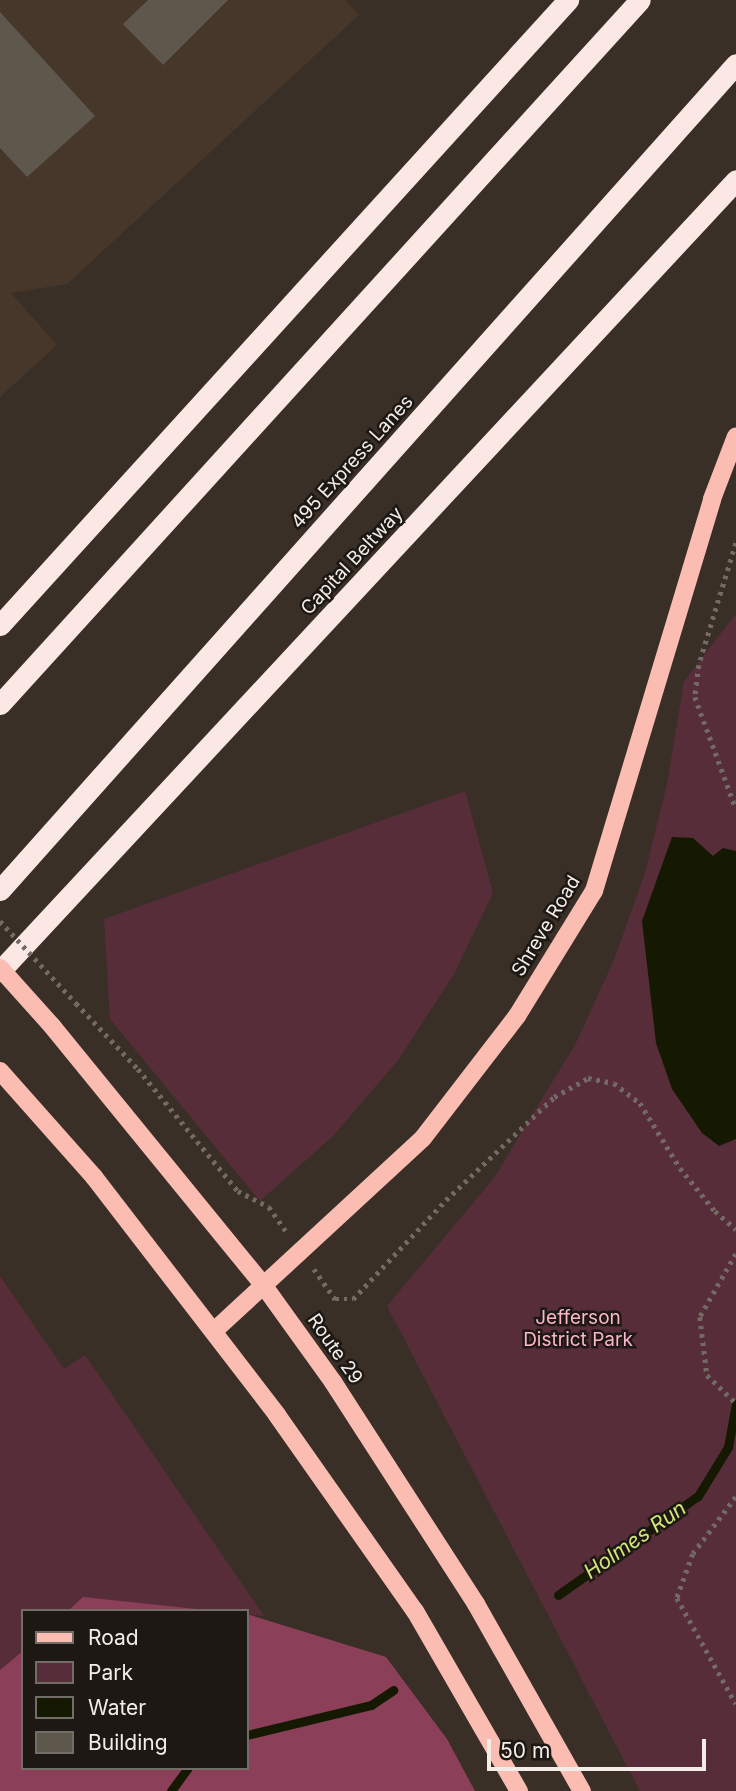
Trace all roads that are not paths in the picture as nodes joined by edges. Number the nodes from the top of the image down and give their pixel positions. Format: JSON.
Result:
{"nodes":[{"id":1,"x":568,"y":0,"type":"edge"},
{"id":2,"x":640,"y":0,"type":"edge"},
{"id":3,"x":736,"y":64,"type":"edge"},
{"id":4,"x":736,"y":180,"type":"edge"},
{"id":5,"x":736,"y":436,"type":"edge"},
{"id":6,"x":0,"y":625,"type":"edge"},
{"id":7,"x":0,"y":704,"type":"edge"},
{"id":8,"x":0,"y":890,"type":"edge"},
{"id":9,"x":0,"y":970,"type":"edge"},
{"id":10,"x":4,"y":1075,"type":"edge"},
{"id":11,"x":264,"y":1286,"type":"junction"},
{"id":12,"x":214,"y":1331,"type":"junction"},
{"id":13,"x":519,"y":1791,"type":"edge"},
{"id":14,"x":582,"y":1791,"type":"edge"}],
"edges":[{"from":1,"to":6,"type":"highway"},
{"from":2,"to":7,"type":"highway"},
{"from":3,"to":8,"type":"highway","name":"495 Express Lanes"},
{"from":4,"to":9,"type":"highway","name":"Capital Beltway"},
{"from":5,"to":11,"type":"main road","name":"Shreve Road"},
{"from":9,"to":11,"type":"main road","name":"Route 29","bridge":true},
{"from":10,"to":12,"type":"main road"},
{"from":11,"to":12,"type":"main road","name":"Shreve Road"},
{"from":11,"to":14,"type":"main road","name":"Route 29"},
{"from":12,"to":13,"type":"main road"}]}
